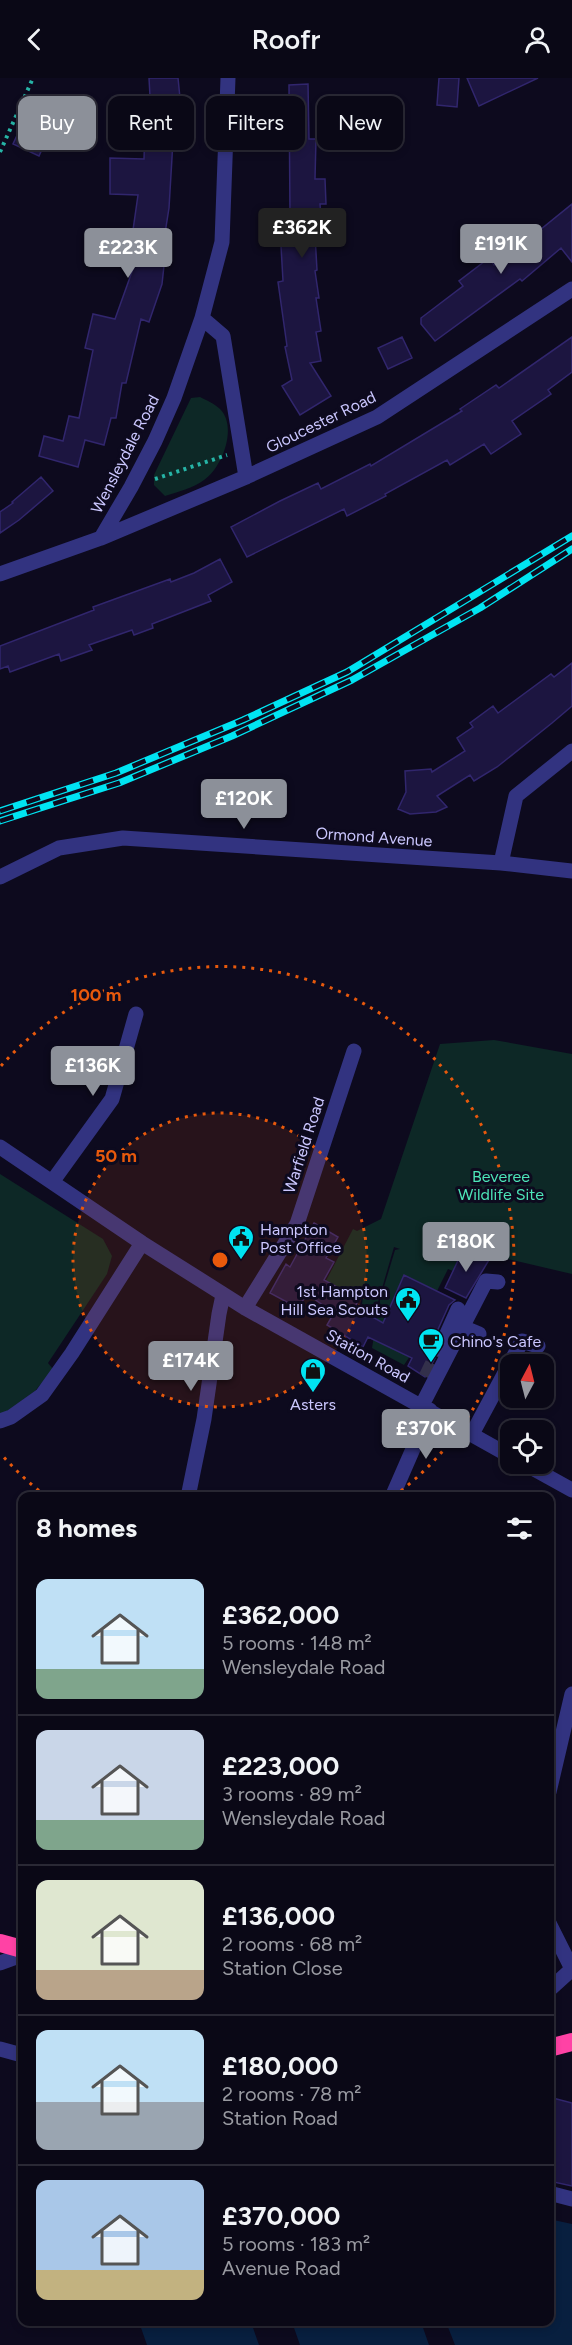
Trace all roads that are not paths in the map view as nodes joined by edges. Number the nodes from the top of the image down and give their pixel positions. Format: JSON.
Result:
{"nodes":[{"id":1,"x":228,"y":78,"type":"edge"},
{"id":2,"x":572,"y":289,"type":"edge"},
{"id":3,"x":202,"y":318,"type":"junction"},
{"id":4,"x":246,"y":477,"type":"junction"},
{"id":5,"x":101,"y":538,"type":"junction"},
{"id":6,"x":0,"y":574,"type":"edge"},
{"id":7,"x":572,"y":751,"type":"edge"},
{"id":8,"x":501,"y":863,"type":"junction"},
{"id":9,"x":572,"y":871,"type":"edge"},
{"id":10,"x":0,"y":877,"type":"edge"},
{"id":11,"x":136,"y":1014,"type":"dead end"},
{"id":12,"x":354,"y":1051,"type":"dead end"},
{"id":13,"x":0,"y":1147,"type":"edge"},
{"id":14,"x":51,"y":1182,"type":"junction"},
{"id":15,"x":142,"y":1243,"type":"junction"},
{"id":16,"x":498,"y":1282,"type":"dead end"},
{"id":17,"x":224,"y":1295,"type":"junction"},
{"id":18,"x":245,"y":1308,"type":"junction"},
{"id":19,"x":458,"y":1309,"type":"dead end"},
{"id":20,"x":462,"y":1327,"type":"junction"},
{"id":21,"x":479,"y":1334,"type":"dead end"},
{"id":22,"x":538,"y":1346,"type":"dead end"},
{"id":23,"x":438,"y":1352,"type":"tunnel mouth"},
{"id":24,"x":426,"y":1377,"type":"tunnel mouth"},
{"id":25,"x":422,"y":1406,"type":"junction"},
{"id":26,"x":0,"y":1421,"type":"edge"},
{"id":27,"x":472,"y":1434,"type":"junction"},
{"id":28,"x":500,"y":1450,"type":"edge"},
{"id":29,"x":545,"y":1474,"type":"edge"},
{"id":30,"x":571,"y":1487,"type":"edge"},
{"id":31,"x":189,"y":1492,"type":"edge"},
{"id":32,"x":394,"y":1492,"type":"edge"},
{"id":33,"x":572,"y":1694,"type":"edge"},
{"id":34,"x":554,"y":1771,"type":"edge"},
{"id":35,"x":554,"y":1933,"type":"edge"},
{"id":36,"x":0,"y":1943,"type":"edge"},
{"id":37,"x":18,"y":1948,"type":"edge"},
{"id":38,"x":0,"y":1954,"type":"edge"},
{"id":39,"x":18,"y":1955,"type":"edge"},
{"id":40,"x":0,"y":1961,"type":"edge"},
{"id":41,"x":572,"y":1969,"type":"edge"},
{"id":42,"x":554,"y":1985,"type":"edge"},
{"id":43,"x":572,"y":2042,"type":"edge"},
{"id":44,"x":554,"y":2047,"type":"edge"},
{"id":45,"x":1,"y":2051,"type":"edge"},
{"id":46,"x":18,"y":2054,"type":"edge"},
{"id":47,"x":554,"y":2194,"type":"edge"},
{"id":48,"x":572,"y":2199,"type":"edge"}],
"edges":[{"from":1,"to":3,"type":"street","name":"Wensleydale Road"},
{"from":2,"to":4,"type":"street","name":"Gloucester Road"},
{"from":3,"to":4,"type":"street"},
{"from":3,"to":5,"type":"street","name":"Wensleydale Road"},
{"from":4,"to":5,"type":"street","name":"Gloucester Road"},
{"from":5,"to":6,"type":"street","name":"Wensleydale Road"},
{"from":7,"to":8,"type":"street"},
{"from":8,"to":9,"type":"street","name":"Ormond Avenue"},
{"from":8,"to":10,"type":"street","name":"Ormond Avenue"},
{"from":11,"to":14,"type":"street"},
{"from":12,"to":18,"type":"street","name":"Warfield Road"},
{"from":13,"to":14,"type":"street","name":"Station Road"},
{"from":14,"to":15,"type":"street","name":"Station Road"},
{"from":15,"to":17,"type":"street","name":"Station Road"},
{"from":15,"to":26,"type":"street"},
{"from":16,"to":20,"type":"street"},
{"from":17,"to":18,"type":"street","name":"Station Road"},
{"from":17,"to":31,"type":"street"},
{"from":18,"to":25,"type":"street","name":"Station Road"},
{"from":19,"to":23,"type":"street"},
{"from":20,"to":21,"type":"street"},
{"from":20,"to":25,"type":"street"},
{"from":22,"to":27,"type":"street"},
{"from":24,"to":25,"type":"street"},
{"from":25,"to":27,"type":"street","name":"Station Road"},
{"from":25,"to":32,"type":"street"},
{"from":27,"to":28,"type":"street","name":"Station Road"},
{"from":29,"to":30,"type":"street"},
{"from":33,"to":34,"type":"street"},
{"from":35,"to":41,"type":"street"},
{"from":36,"to":37,"type":"highway"},
{"from":38,"to":40,"type":"street"},
{"from":39,"to":40,"type":"street"},
{"from":41,"to":42,"type":"street"},
{"from":43,"to":44,"type":"highway"},
{"from":45,"to":46,"type":"street"},
{"from":47,"to":48,"type":"street"}]}
